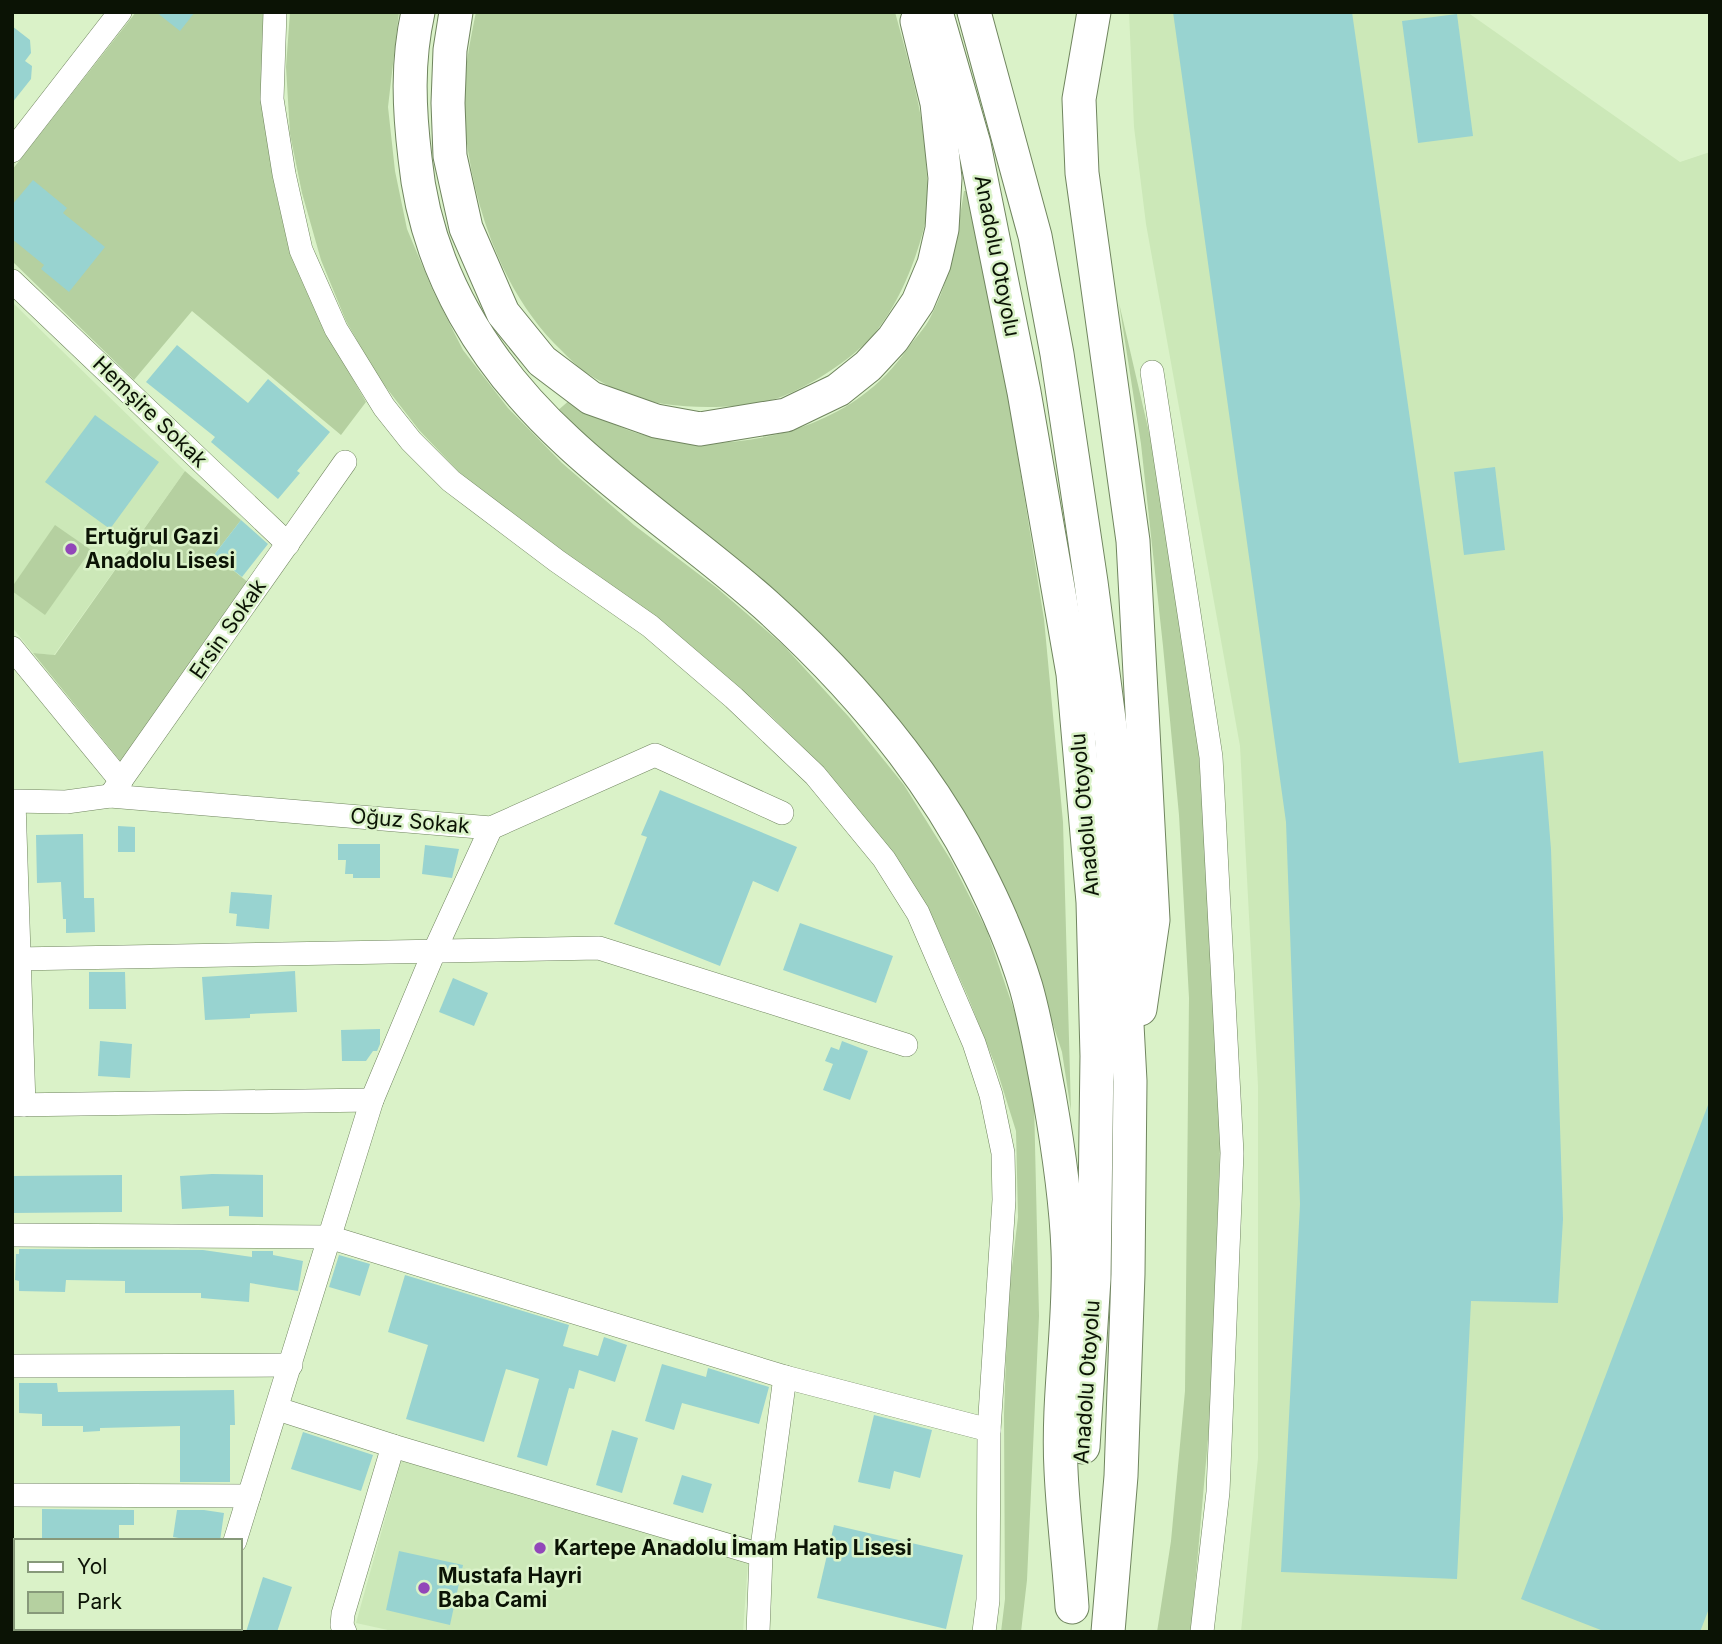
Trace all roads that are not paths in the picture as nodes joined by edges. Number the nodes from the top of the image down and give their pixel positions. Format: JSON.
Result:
{"nodes":[{"id":1,"x":120,"y":12,"type":"edge"},
{"id":2,"x":275,"y":12,"type":"edge"},
{"id":3,"x":418,"y":12,"type":"edge"},
{"id":4,"x":456,"y":12,"type":"edge"},
{"id":5,"x":914,"y":12,"type":"edge"},
{"id":6,"x":936,"y":12,"type":"edge"},
{"id":7,"x":974,"y":12,"type":"edge"},
{"id":8,"x":1094,"y":12,"type":"edge"},
{"id":9,"x":12,"y":152,"type":"edge"},
{"id":10,"x":12,"y":281,"type":"edge"},
{"id":11,"x":1152,"y":372,"type":"dead end"},
{"id":12,"x":345,"y":462,"type":"dead end"},
{"id":13,"x":288,"y":544,"type":"junction"},
{"id":14,"x":12,"y":648,"type":"edge"},
{"id":15,"x":116,"y":788,"type":"junction"},
{"id":16,"x":13,"y":801,"type":"edge"},
{"id":17,"x":782,"y":813,"type":"dead end"},
{"id":18,"x":491,"y":828,"type":"junction"},
{"id":19,"x":434,"y":952,"type":"junction"},
{"id":20,"x":17,"y":959,"type":"junction"},
{"id":21,"x":906,"y":1045,"type":"dead end"},
{"id":22,"x":1129,"y":1081,"type":"junction"},
{"id":23,"x":372,"y":1100,"type":"junction"},
{"id":24,"x":18,"y":1105,"type":"edge"},
{"id":25,"x":12,"y":1235,"type":"edge"},
{"id":26,"x":329,"y":1237,"type":"junction"},
{"id":27,"x":291,"y":1365,"type":"junction"},
{"id":28,"x":12,"y":1366,"type":"edge"},
{"id":29,"x":785,"y":1377,"type":"junction"},
{"id":30,"x":278,"y":1409,"type":"junction"},
{"id":31,"x":989,"y":1430,"type":"junction"},
{"id":32,"x":393,"y":1446,"type":"junction"},
{"id":33,"x":12,"y":1495,"type":"edge"},
{"id":34,"x":249,"y":1496,"type":"junction"},
{"id":35,"x":236,"y":1539,"type":"edge"},
{"id":36,"x":761,"y":1555,"type":"junction"},
{"id":37,"x":1070,"y":1619,"type":"edge"},
{"id":38,"x":345,"y":1632,"type":"edge"},
{"id":39,"x":758,"y":1632,"type":"edge"},
{"id":40,"x":984,"y":1632,"type":"edge"},
{"id":41,"x":1108,"y":1632,"type":"edge"},
{"id":42,"x":1202,"y":1632,"type":"edge"}],
"edges":[{"from":1,"to":9,"type":"street"},
{"from":2,"to":31,"type":"street"},
{"from":3,"to":37,"type":"highway"},
{"from":4,"to":5,"type":"highway"},
{"from":6,"to":37,"type":"highway","name":"Anadolu Otoyolu"},
{"from":7,"to":22,"type":"highway","name":"Anadolu Otoyolu"},
{"from":8,"to":22,"type":"highway"},
{"from":10,"to":13,"type":"street","name":"Hemşire Sokak"},
{"from":11,"to":42,"type":"street"},
{"from":12,"to":13,"type":"street","name":"Ersin Sokak"},
{"from":13,"to":15,"type":"street","name":"Ersin Sokak"},
{"from":14,"to":15,"type":"street"},
{"from":15,"to":16,"type":"street","name":"Oğuz Sokak"},
{"from":15,"to":18,"type":"street","name":"Oğuz Sokak"},
{"from":16,"to":20,"type":"street"},
{"from":17,"to":18,"type":"street","name":"Oğuz Sokak"},
{"from":18,"to":19,"type":"street"},
{"from":19,"to":20,"type":"street"},
{"from":19,"to":21,"type":"street"},
{"from":19,"to":23,"type":"street"},
{"from":20,"to":24,"type":"street"},
{"from":22,"to":41,"type":"highway","name":"Anadolu Otoyolu"},
{"from":23,"to":24,"type":"street"},
{"from":23,"to":26,"type":"street"},
{"from":25,"to":26,"type":"street"},
{"from":26,"to":27,"type":"street"},
{"from":26,"to":29,"type":"street"},
{"from":27,"to":28,"type":"street"},
{"from":27,"to":30,"type":"street"},
{"from":29,"to":31,"type":"street"},
{"from":29,"to":36,"type":"street"},
{"from":30,"to":32,"type":"street"},
{"from":30,"to":34,"type":"street"},
{"from":31,"to":40,"type":"street"},
{"from":32,"to":36,"type":"street"},
{"from":32,"to":38,"type":"street"},
{"from":33,"to":34,"type":"street"},
{"from":34,"to":35,"type":"street"},
{"from":36,"to":39,"type":"street"}]}
